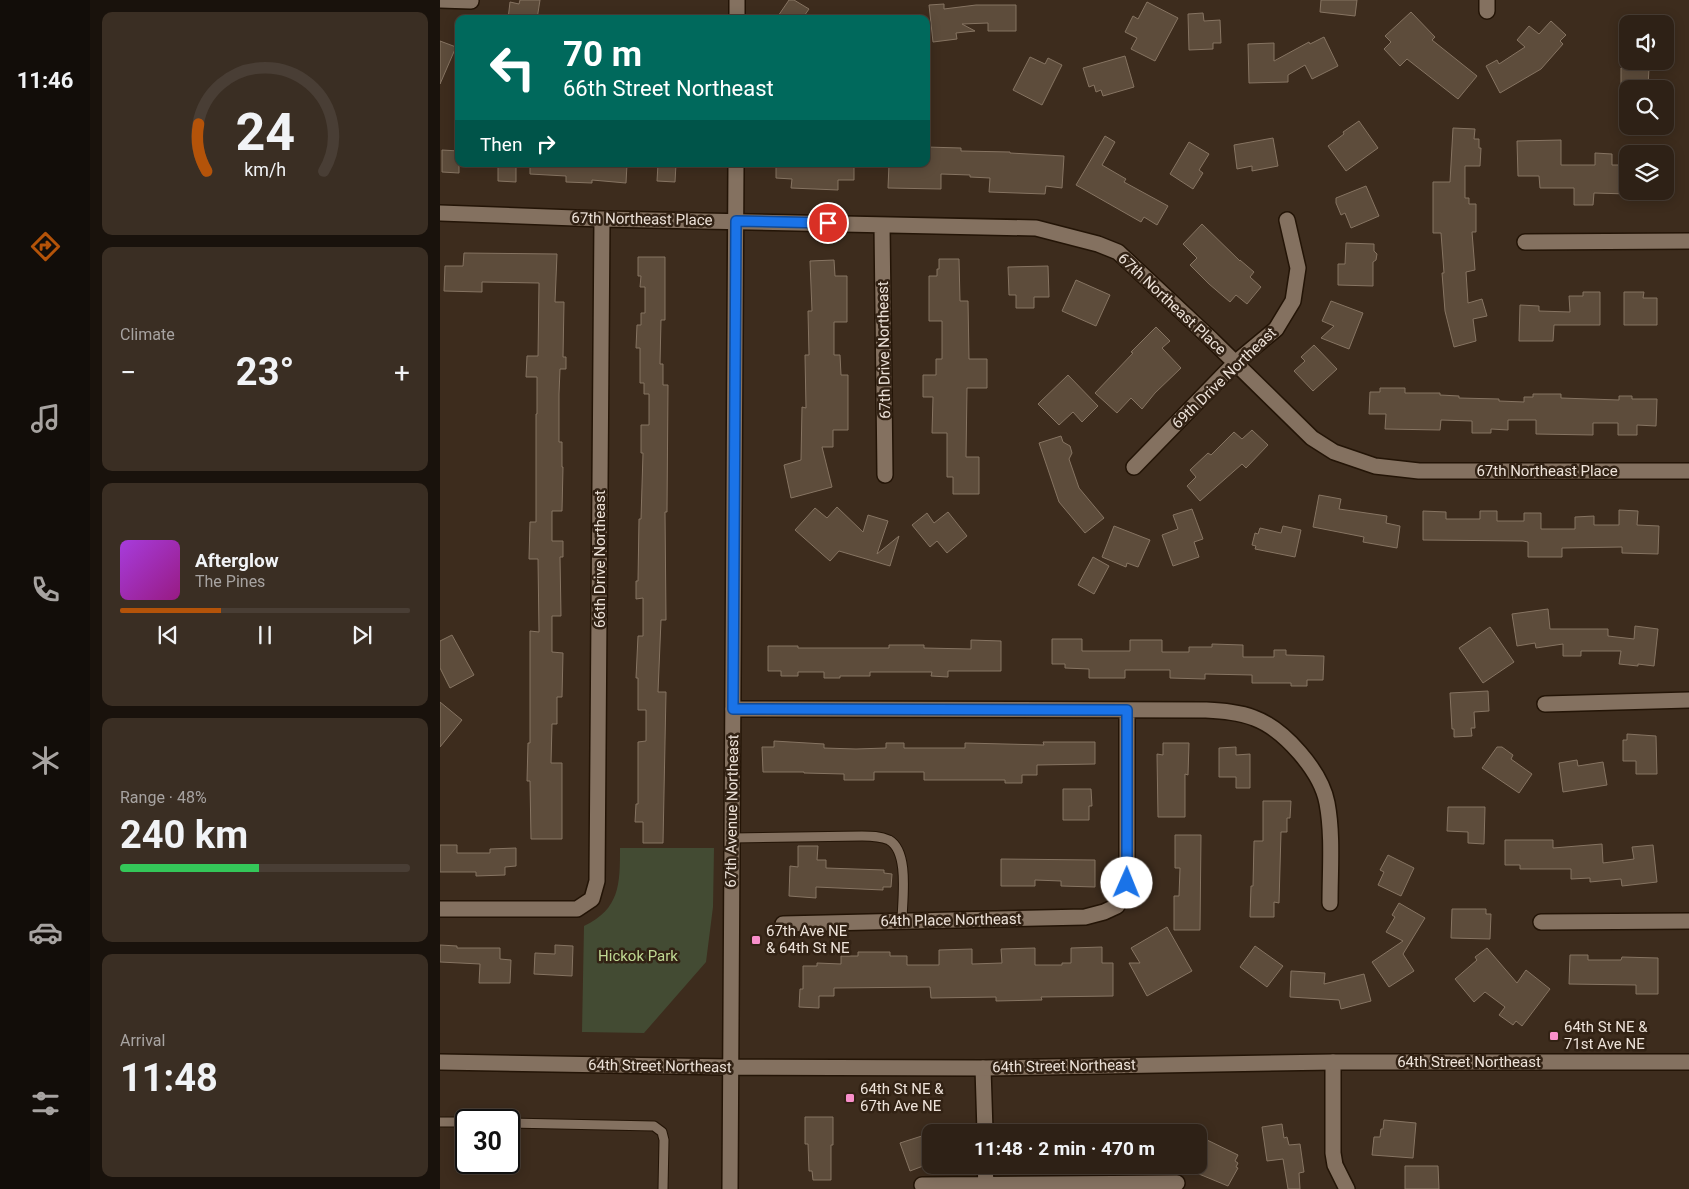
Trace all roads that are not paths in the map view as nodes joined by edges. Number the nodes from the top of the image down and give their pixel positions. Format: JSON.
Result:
{"nodes":[{"id":1,"x":440,"y":0,"type":"edge"},
{"id":2,"x":737,"y":0,"type":"edge"},
{"id":3,"x":471,"y":1,"type":"edge"},
{"id":4,"x":737,"y":15,"type":"edge"},
{"id":5,"x":736,"y":167,"type":"edge"},
{"id":6,"x":440,"y":213,"type":"edge"},
{"id":7,"x":602,"y":219,"type":"junction"},
{"id":8,"x":1287,"y":220,"type":"dead end"},
{"id":9,"x":736,"y":221,"type":"junction"},
{"id":10,"x":882,"y":225,"type":"junction"},
{"id":11,"x":1689,"y":241,"type":"edge"},
{"id":12,"x":1525,"y":242,"type":"dead end"},
{"id":13,"x":1235,"y":363,"type":"junction"},
{"id":14,"x":1134,"y":467,"type":"dead end"},
{"id":15,"x":1689,"y":471,"type":"edge"},
{"id":16,"x":885,"y":476,"type":"dead end"},
{"id":17,"x":1689,"y":700,"type":"edge"},
{"id":18,"x":1545,"y":704,"type":"dead end"},
{"id":19,"x":733,"y":709,"type":"junction"},
{"id":20,"x":1127,"y":710,"type":"junction"},
{"id":21,"x":732,"y":838,"type":"junction"},
{"id":22,"x":1330,"y":903,"type":"dead end"},
{"id":23,"x":440,"y":909,"type":"edge"},
{"id":24,"x":1689,"y":921,"type":"edge"},
{"id":25,"x":902,"y":922,"type":"junction"},
{"id":26,"x":1542,"y":922,"type":"dead end"},
{"id":27,"x":783,"y":924,"type":"dead end"},
{"id":28,"x":440,"y":1062,"type":"edge"},
{"id":29,"x":1333,"y":1062,"type":"junction"},
{"id":30,"x":1689,"y":1062,"type":"edge"},
{"id":31,"x":730,"y":1067,"type":"junction"},
{"id":32,"x":983,"y":1068,"type":"junction"},
{"id":33,"x":440,"y":1122,"type":"edge"},
{"id":34,"x":455,"y":1122,"type":"edge"},
{"id":35,"x":520,"y":1123,"type":"edge"},
{"id":36,"x":985,"y":1124,"type":"edge"},
{"id":37,"x":985,"y":1174,"type":"edge"},
{"id":38,"x":1177,"y":1182,"type":"dead end"},
{"id":39,"x":986,"y":1184,"type":"junction"},
{"id":40,"x":922,"y":1186,"type":"dead end"},
{"id":41,"x":663,"y":1189,"type":"edge"},
{"id":42,"x":730,"y":1189,"type":"edge"},
{"id":43,"x":1347,"y":1189,"type":"edge"}],
"edges":[{"from":1,"to":3,"type":"street"},
{"from":2,"to":4,"type":"street"},
{"from":5,"to":9,"type":"street","name":"67th Avenue Northeast"},
{"from":6,"to":7,"type":"street","name":"67th Northeast Place"},
{"from":7,"to":9,"type":"street","name":"67th Northeast Place"},
{"from":7,"to":23,"type":"street","name":"66th Drive Northeast"},
{"from":8,"to":13,"type":"street","name":"69th Drive Northeast"},
{"from":9,"to":10,"type":"street","name":"67th Northeast Place"},
{"from":9,"to":19,"type":"street","name":"67th Avenue Northeast"},
{"from":10,"to":13,"type":"street","name":"67th Northeast Place"},
{"from":10,"to":16,"type":"street","name":"67th Drive Northeast"},
{"from":11,"to":12,"type":"street"},
{"from":13,"to":14,"type":"street","name":"69th Drive Northeast"},
{"from":13,"to":15,"type":"street","name":"67th Northeast Place"},
{"from":17,"to":18,"type":"street"},
{"from":19,"to":20,"type":"street"},
{"from":19,"to":21,"type":"street","name":"67th Avenue Northeast"},
{"from":20,"to":22,"type":"street"},
{"from":20,"to":25,"type":"street","name":"64th Place Northeast"},
{"from":21,"to":25,"type":"lane"},
{"from":21,"to":31,"type":"street","name":"67th Avenue Northeast"},
{"from":24,"to":26,"type":"street"},
{"from":25,"to":27,"type":"street","name":"64th Place Northeast"},
{"from":28,"to":31,"type":"street","name":"64th Street Northeast"},
{"from":29,"to":30,"type":"street","name":"64th Street Northeast"},
{"from":29,"to":32,"type":"street","name":"64th Street Northeast"},
{"from":29,"to":43,"type":"street"},
{"from":31,"to":32,"type":"street","name":"64th Street Northeast"},
{"from":31,"to":42,"type":"street","name":"67th Avenue Northeast"},
{"from":32,"to":36,"type":"street"},
{"from":33,"to":34,"type":"lane"},
{"from":35,"to":41,"type":"lane"},
{"from":37,"to":39,"type":"street"},
{"from":38,"to":39,"type":"street"},
{"from":39,"to":40,"type":"street"}]}
